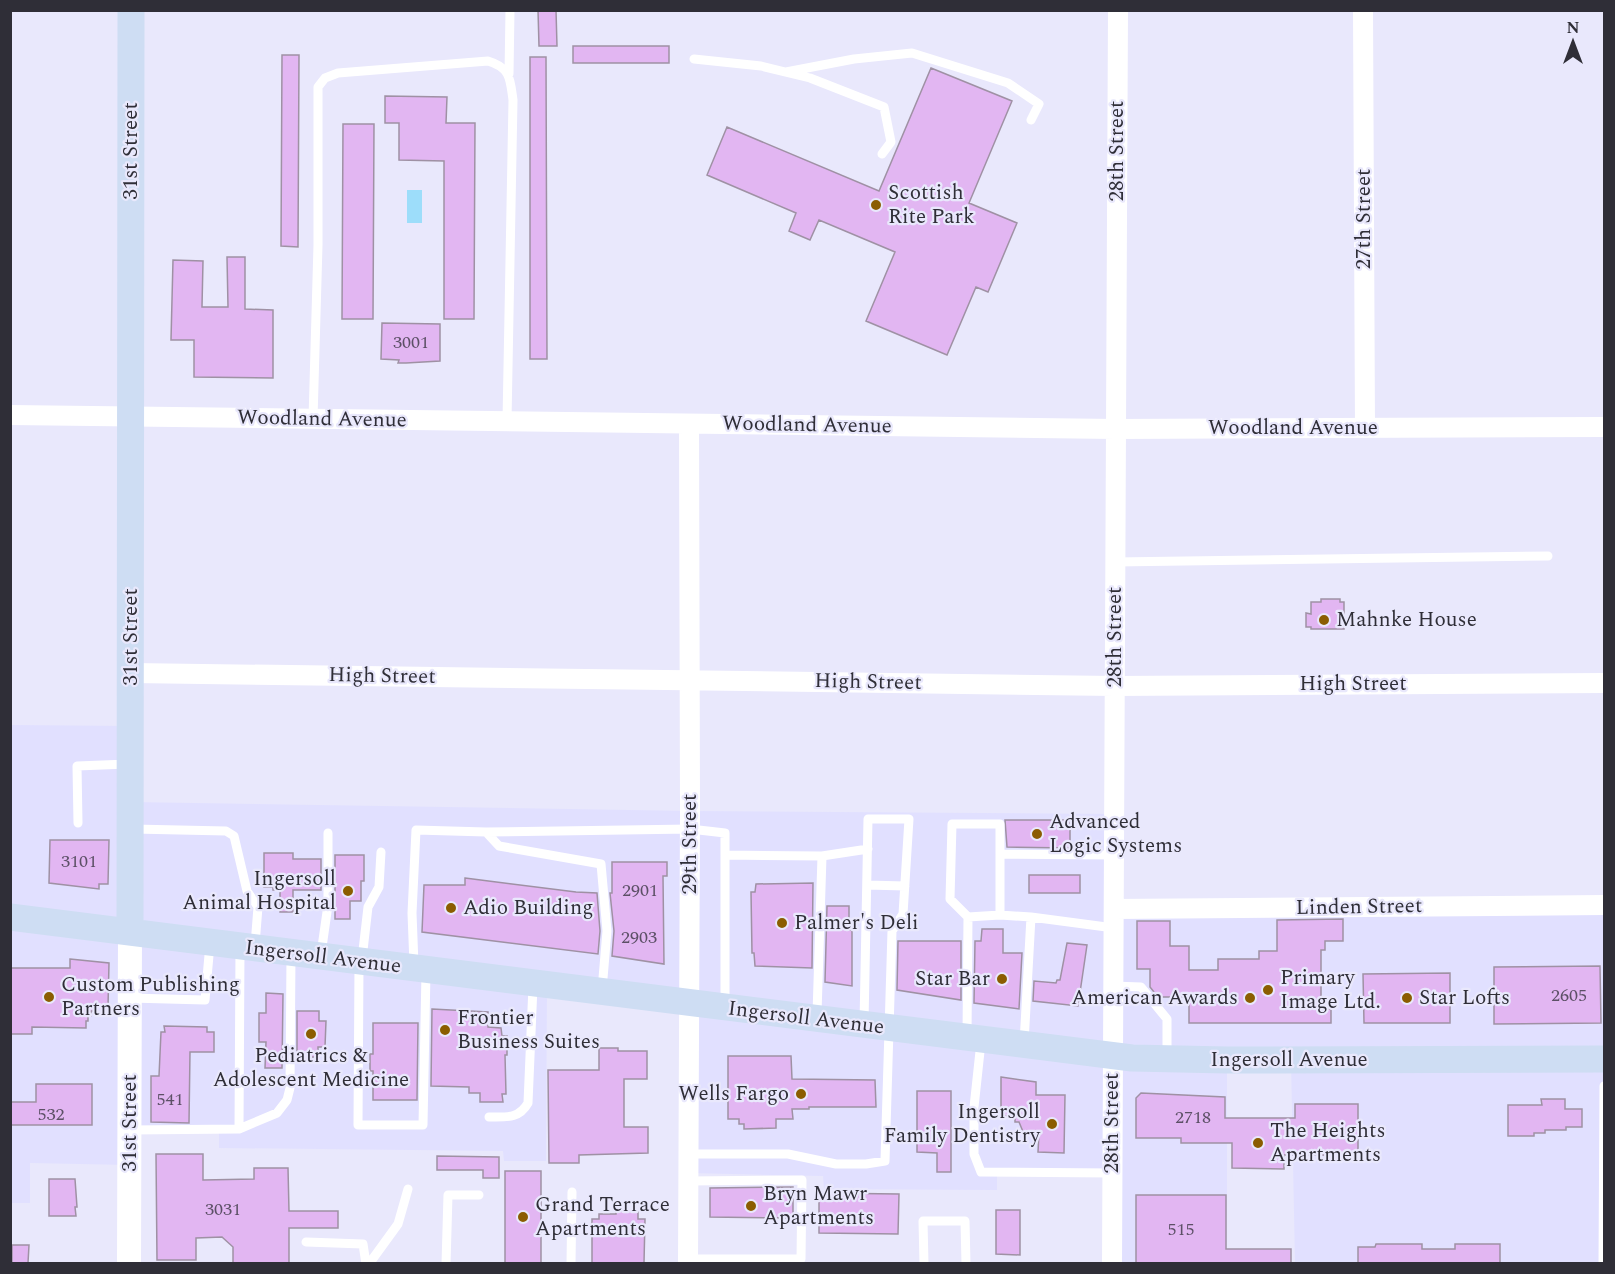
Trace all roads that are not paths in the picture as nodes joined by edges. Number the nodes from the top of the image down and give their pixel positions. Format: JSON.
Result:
{"nodes":[{"id":1,"x":132,"y":10,"type":"edge"},
{"id":2,"x":510,"y":10,"type":"edge"},
{"id":3,"x":1118,"y":10,"type":"edge"},
{"id":4,"x":1363,"y":10,"type":"edge"},
{"id":5,"x":694,"y":59,"type":"dead end"},
{"id":6,"x":786,"y":72,"type":"junction"},
{"id":7,"x":509,"y":74,"type":"junction"},
{"id":8,"x":1032,"y":120,"type":"dead end"},
{"id":9,"x":882,"y":154,"type":"dead end"},
{"id":10,"x":10,"y":416,"type":"edge"},
{"id":11,"x":131,"y":417,"type":"junction"},
{"id":12,"x":313,"y":419,"type":"junction"},
{"id":13,"x":507,"y":421,"type":"junction"},
{"id":14,"x":689,"y":424,"type":"junction"},
{"id":15,"x":1605,"y":427,"type":"edge"},
{"id":16,"x":1365,"y":428,"type":"junction"},
{"id":17,"x":1116,"y":429,"type":"junction"},
{"id":18,"x":1548,"y":556,"type":"dead end"},
{"id":19,"x":1115,"y":562,"type":"junction"},
{"id":20,"x":130,"y":673,"type":"junction"},
{"id":21,"x":689,"y":680,"type":"junction"},
{"id":22,"x":1605,"y":683,"type":"edge"},
{"id":23,"x":1114,"y":686,"type":"junction"},
{"id":24,"x":130,"y":764,"type":"junction"},
{"id":25,"x":78,"y":823,"type":"dead end"},
{"id":26,"x":130,"y":828,"type":"junction"},
{"id":27,"x":690,"y":829,"type":"junction"},
{"id":28,"x":328,"y":832,"type":"dead end"},
{"id":29,"x":486,"y":832,"type":"junction"},
{"id":30,"x":868,"y":849,"type":"junction"},
{"id":31,"x":381,"y":852,"type":"dead end"},
{"id":32,"x":1000,"y":854,"type":"junction"},
{"id":33,"x":725,"y":855,"type":"junction"},
{"id":34,"x":1114,"y":855,"type":"junction"},
{"id":35,"x":822,"y":856,"type":"junction"},
{"id":36,"x":867,"y":885,"type":"junction"},
{"id":37,"x":905,"y":886,"type":"junction"},
{"id":38,"x":1605,"y":905,"type":"edge"},
{"id":39,"x":1000,"y":915,"type":"junction"},
{"id":40,"x":10,"y":917,"type":"edge"},
{"id":41,"x":968,"y":917,"type":"junction"},
{"id":42,"x":1031,"y":917,"type":"junction"},
{"id":43,"x":1114,"y":918,"type":"junction"},
{"id":44,"x":130,"y":932,"type":"junction"},
{"id":45,"x":210,"y":942,"type":"junction"},
{"id":46,"x":248,"y":947,"type":"junction"},
{"id":47,"x":291,"y":953,"type":"junction"},
{"id":48,"x":321,"y":956,"type":"junction"},
{"id":49,"x":360,"y":962,"type":"junction"},
{"id":50,"x":420,"y":969,"type":"junction"},
{"id":51,"x":534,"y":983,"type":"junction"},
{"id":52,"x":1113,"y":986,"type":"junction"},
{"id":53,"x":602,"y":992,"type":"junction"},
{"id":54,"x":130,"y":998,"type":"junction"},
{"id":55,"x":690,"y":1003,"type":"junction"},
{"id":56,"x":725,"y":1007,"type":"junction"},
{"id":57,"x":816,"y":1019,"type":"junction"},
{"id":58,"x":877,"y":1027,"type":"junction"},
{"id":59,"x":974,"y":1039,"type":"junction"},
{"id":60,"x":1024,"y":1045,"type":"junction"},
{"id":61,"x":1113,"y":1056,"type":"junction"},
{"id":62,"x":1167,"y":1059,"type":"junction"},
{"id":63,"x":1605,"y":1059,"type":"edge"},
{"id":64,"x":1605,"y":1086,"type":"edge"},
{"id":65,"x":489,"y":1117,"type":"dead end"},
{"id":66,"x":240,"y":1129,"type":"junction"},
{"id":67,"x":130,"y":1130,"type":"junction"},
{"id":68,"x":689,"y":1154,"type":"junction"},
{"id":69,"x":1112,"y":1173,"type":"junction"},
{"id":70,"x":689,"y":1181,"type":"junction"},
{"id":71,"x":408,"y":1189,"type":"dead end"},
{"id":72,"x":572,"y":1192,"type":"dead end"},
{"id":73,"x":479,"y":1195,"type":"dead end"},
{"id":74,"x":306,"y":1242,"type":"dead end"},
{"id":75,"x":688,"y":1261,"type":"edge"},
{"id":76,"x":129,"y":1263,"type":"edge"},
{"id":77,"x":367,"y":1263,"type":"edge"},
{"id":78,"x":446,"y":1263,"type":"edge"},
{"id":79,"x":571,"y":1263,"type":"edge"},
{"id":80,"x":924,"y":1263,"type":"edge"},
{"id":81,"x":966,"y":1263,"type":"edge"},
{"id":82,"x":1112,"y":1263,"type":"edge"},
{"id":83,"x":1603,"y":1263,"type":"edge"}],
"edges":[{"from":1,"to":11,"type":"main road","name":"31st Street"},
{"from":2,"to":7,"type":"lane"},
{"from":3,"to":17,"type":"street","name":"28th Street"},
{"from":4,"to":16,"type":"street","name":"27th Street"},
{"from":5,"to":6,"type":"lane"},
{"from":6,"to":8,"type":"lane"},
{"from":6,"to":9,"type":"lane"},
{"from":7,"to":12,"type":"lane"},
{"from":7,"to":13,"type":"lane"},
{"from":10,"to":11,"type":"street","name":"Woodland Avenue"},
{"from":11,"to":12,"type":"street","name":"Woodland Avenue"},
{"from":11,"to":20,"type":"main road","name":"31st Street"},
{"from":12,"to":13,"type":"street","name":"Woodland Avenue"},
{"from":13,"to":14,"type":"street","name":"Woodland Avenue"},
{"from":14,"to":17,"type":"street","name":"Woodland Avenue"},
{"from":14,"to":21,"type":"street","name":"29th Street"},
{"from":15,"to":16,"type":"street","name":"Woodland Avenue"},
{"from":16,"to":17,"type":"street","name":"Woodland Avenue"},
{"from":17,"to":19,"type":"street","name":"28th Street"},
{"from":18,"to":19,"type":"lane"},
{"from":19,"to":23,"type":"street","name":"28th Street"},
{"from":20,"to":21,"type":"street","name":"High Street"},
{"from":20,"to":24,"type":"main road","name":"31st Street"},
{"from":21,"to":23,"type":"street","name":"High Street"},
{"from":21,"to":27,"type":"street","name":"29th Street"},
{"from":22,"to":23,"type":"street","name":"High Street"},
{"from":23,"to":34,"type":"street","name":"28th Street"},
{"from":24,"to":25,"type":"lane"},
{"from":24,"to":26,"type":"main road","name":"31st Street"},
{"from":26,"to":44,"type":"main road","name":"31st Street"},
{"from":26,"to":46,"type":"lane"},
{"from":27,"to":29,"type":"lane"},
{"from":27,"to":33,"type":"lane"},
{"from":27,"to":55,"type":"street","name":"29th Street"},
{"from":28,"to":48,"type":"lane"},
{"from":29,"to":50,"type":"lane"},
{"from":29,"to":53,"type":"lane"},
{"from":30,"to":35,"type":"lane"},
{"from":30,"to":36,"type":"lane"},
{"from":30,"to":37,"type":"lane"},
{"from":31,"to":49,"type":"lane"},
{"from":32,"to":34,"type":"lane"},
{"from":32,"to":39,"type":"lane"},
{"from":32,"to":41,"type":"lane"},
{"from":33,"to":35,"type":"lane"},
{"from":33,"to":56,"type":"lane"},
{"from":34,"to":43,"type":"street","name":"28th Street"},
{"from":35,"to":57,"type":"lane"},
{"from":36,"to":37,"type":"lane"},
{"from":36,"to":58,"type":"lane"},
{"from":37,"to":58,"type":"lane"},
{"from":38,"to":43,"type":"street","name":"Linden Street"},
{"from":39,"to":41,"type":"lane"},
{"from":39,"to":42,"type":"lane"},
{"from":40,"to":44,"type":"main road","name":"Ingersoll Avenue"},
{"from":41,"to":59,"type":"lane"},
{"from":42,"to":43,"type":"lane"},
{"from":42,"to":60,"type":"lane"},
{"from":43,"to":52,"type":"street","name":"28th Street"},
{"from":44,"to":45,"type":"main road","name":"Ingersoll Avenue"},
{"from":44,"to":54,"type":"street","name":"31st Street"},
{"from":45,"to":46,"type":"main road","name":"Ingersoll Avenue"},
{"from":45,"to":54,"type":"lane"},
{"from":46,"to":47,"type":"main road","name":"Ingersoll Avenue"},
{"from":46,"to":66,"type":"lane"},
{"from":47,"to":48,"type":"main road","name":"Ingersoll Avenue"},
{"from":47,"to":66,"type":"lane"},
{"from":48,"to":49,"type":"main road","name":"Ingersoll Avenue"},
{"from":49,"to":50,"type":"main road","name":"Ingersoll Avenue"},
{"from":49,"to":50,"type":"lane"},
{"from":50,"to":51,"type":"main road","name":"Ingersoll Avenue"},
{"from":51,"to":53,"type":"main road","name":"Ingersoll Avenue"},
{"from":51,"to":65,"type":"lane"},
{"from":52,"to":61,"type":"street","name":"28th Street"},
{"from":52,"to":62,"type":"lane"},
{"from":53,"to":55,"type":"main road","name":"Ingersoll Avenue"},
{"from":54,"to":67,"type":"street","name":"31st Street"},
{"from":55,"to":56,"type":"main road","name":"Ingersoll Avenue"},
{"from":55,"to":68,"type":"street","name":"29th Street"},
{"from":56,"to":57,"type":"main road","name":"Ingersoll Avenue"},
{"from":57,"to":58,"type":"main road","name":"Ingersoll Avenue"},
{"from":58,"to":59,"type":"main road","name":"Ingersoll Avenue"},
{"from":58,"to":68,"type":"lane"},
{"from":59,"to":60,"type":"main road","name":"Ingersoll Avenue"},
{"from":59,"to":69,"type":"lane"},
{"from":60,"to":61,"type":"main road","name":"Ingersoll Avenue"},
{"from":61,"to":62,"type":"main road","name":"Ingersoll Avenue"},
{"from":61,"to":69,"type":"street","name":"28th Street"},
{"from":62,"to":63,"type":"main road","name":"Ingersoll Avenue"},
{"from":64,"to":83,"type":"lane"},
{"from":66,"to":67,"type":"lane"},
{"from":67,"to":76,"type":"street","name":"31st Street"},
{"from":68,"to":70,"type":"street","name":"29th Street"},
{"from":69,"to":82,"type":"street","name":"28th Street"},
{"from":70,"to":75,"type":"street","name":"29th Street"},
{"from":70,"to":75,"type":"lane"},
{"from":71,"to":77,"type":"lane"},
{"from":72,"to":79,"type":"lane"},
{"from":73,"to":78,"type":"lane"},
{"from":74,"to":77,"type":"lane"},
{"from":80,"to":81,"type":"lane"}]}
